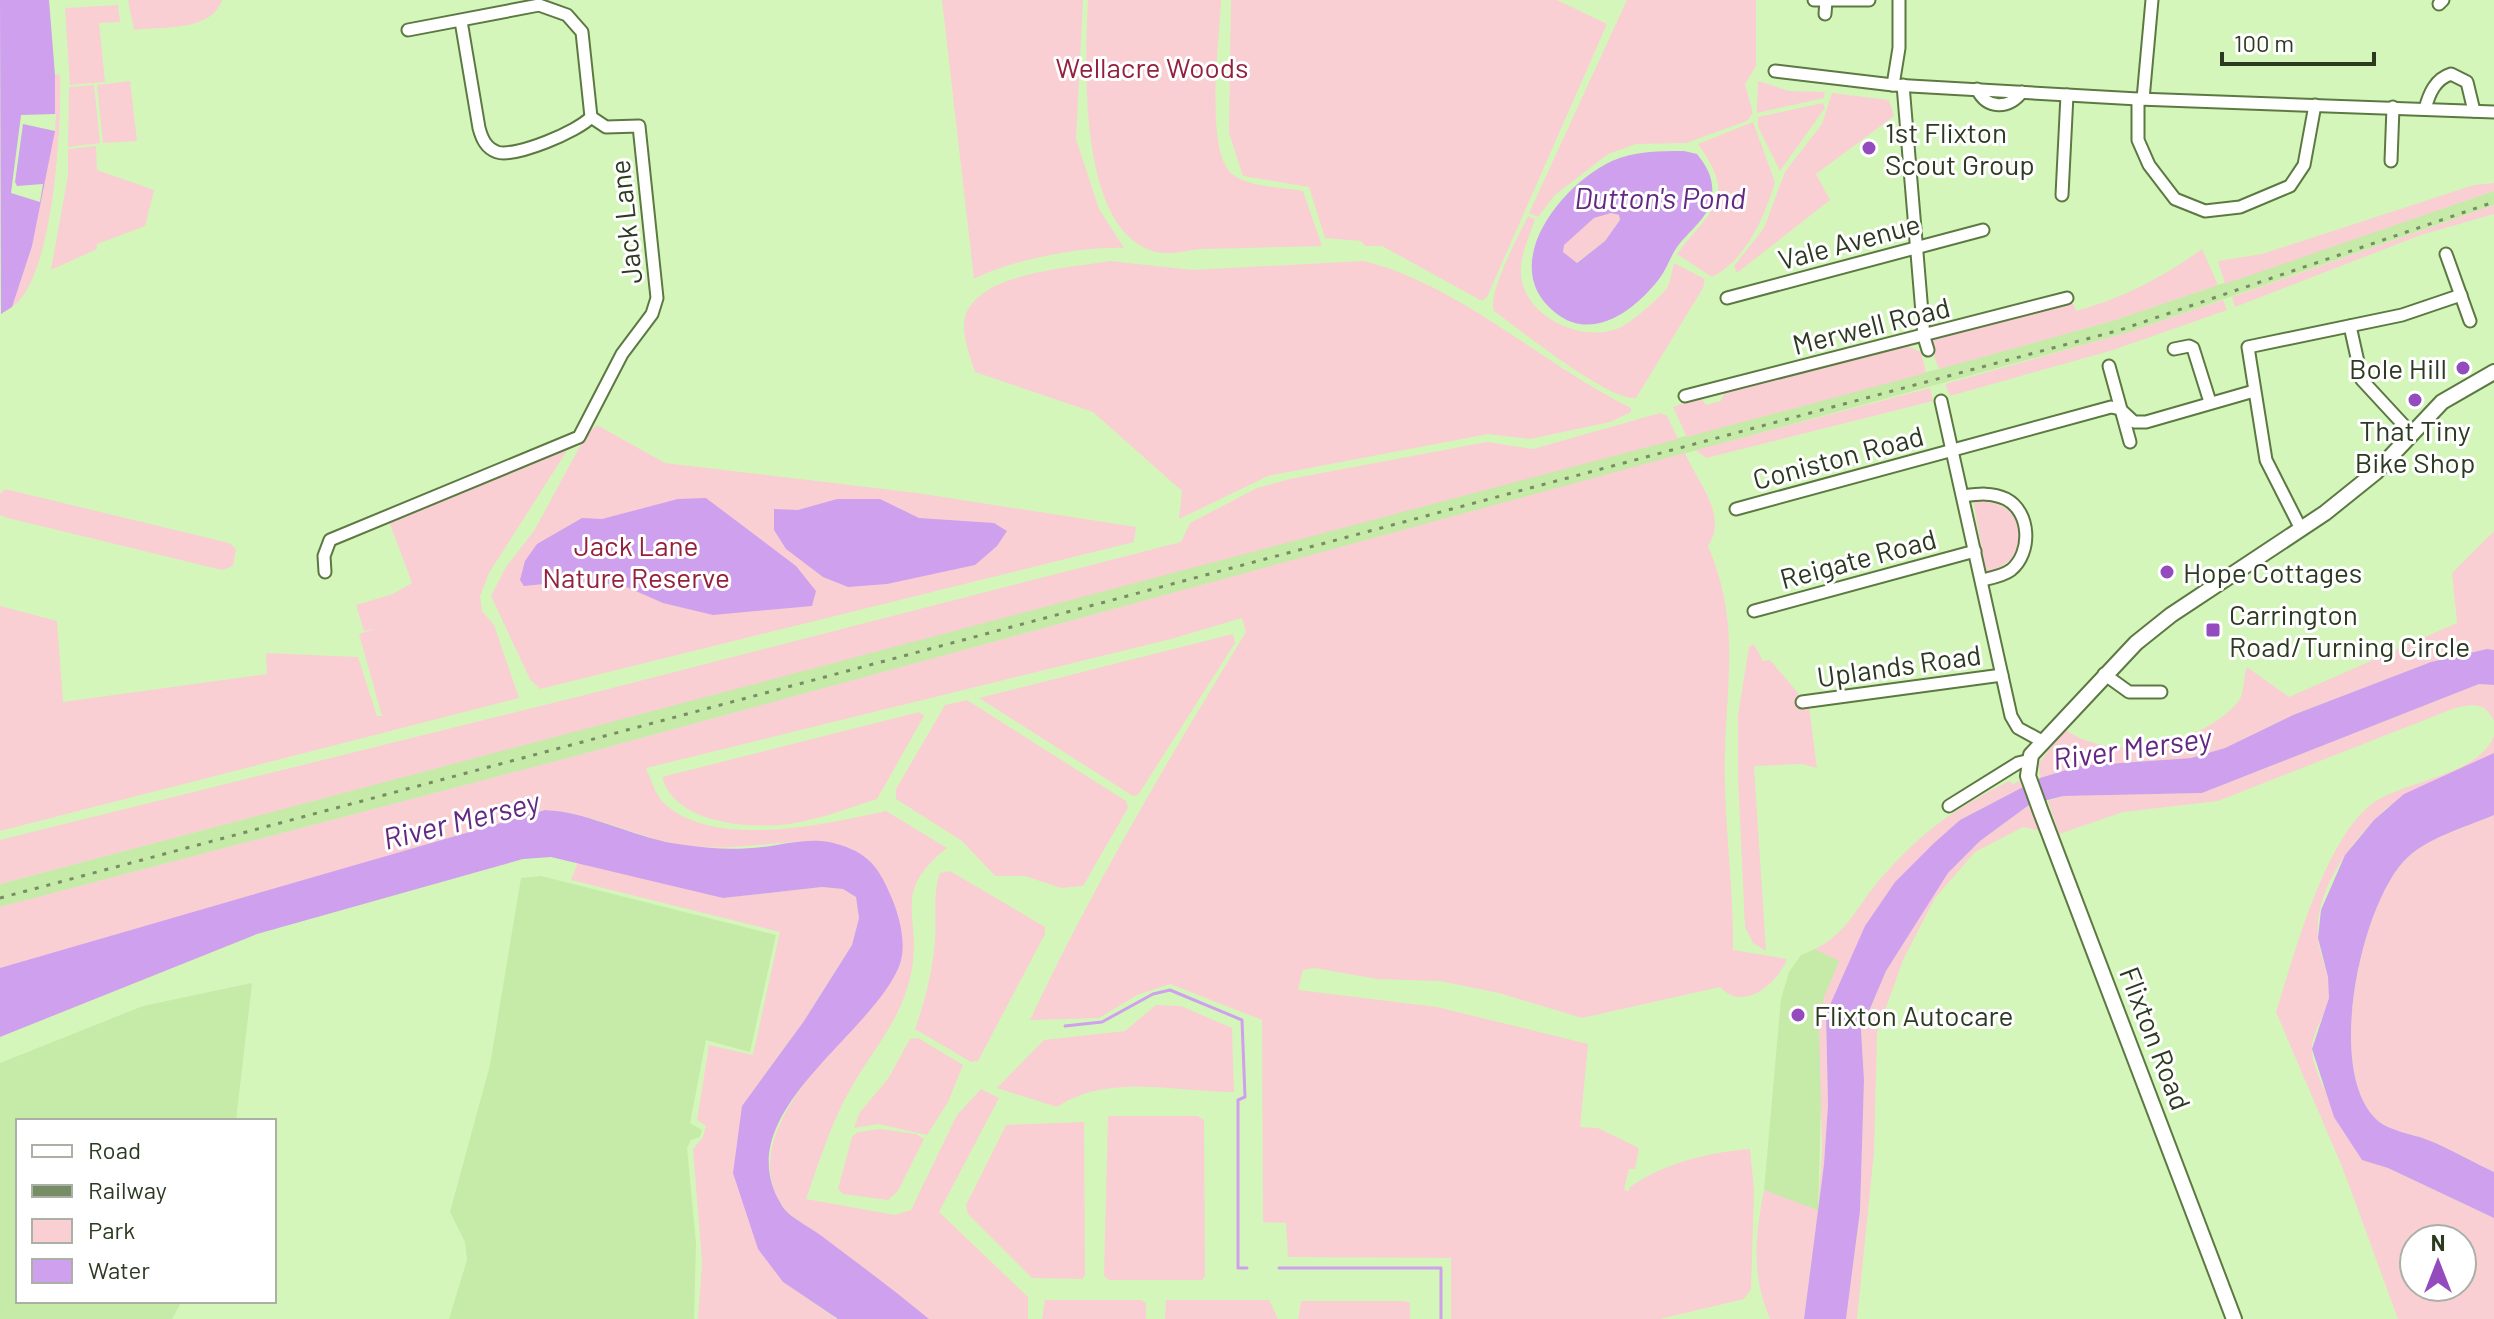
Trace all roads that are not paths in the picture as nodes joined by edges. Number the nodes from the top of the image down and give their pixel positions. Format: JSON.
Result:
{"nodes":[{"id":1,"x":1814,"y":0,"type":"edge"},
{"id":2,"x":1869,"y":0,"type":"edge"},
{"id":3,"x":1899,"y":0,"type":"edge"},
{"id":4,"x":2152,"y":0,"type":"edge"},
{"id":5,"x":1826,"y":1,"type":"edge"},
{"id":6,"x":538,"y":3,"type":"edge"},
{"id":7,"x":1825,"y":14,"type":"dead end"},
{"id":8,"x":461,"y":21,"type":"junction"},
{"id":9,"x":408,"y":30,"type":"dead end"},
{"id":10,"x":1775,"y":71,"type":"dead end"},
{"id":11,"x":1898,"y":85,"type":"junction"},
{"id":12,"x":2067,"y":95,"type":"junction"},
{"id":13,"x":2141,"y":99,"type":"junction"},
{"id":14,"x":2315,"y":105,"type":"junction"},
{"id":15,"x":2393,"y":107,"type":"junction"},
{"id":16,"x":2425,"y":109,"type":"junction"},
{"id":17,"x":2474,"y":111,"type":"junction"},
{"id":18,"x":2494,"y":112,"type":"edge"},
{"id":19,"x":591,"y":117,"type":"junction"},
{"id":20,"x":2391,"y":161,"type":"dead end"},
{"id":21,"x":2062,"y":195,"type":"dead end"},
{"id":22,"x":1983,"y":230,"type":"dead end"},
{"id":23,"x":1917,"y":248,"type":"junction"},
{"id":24,"x":2446,"y":254,"type":"dead end"},
{"id":25,"x":2461,"y":295,"type":"junction"},
{"id":26,"x":1727,"y":298,"type":"dead end"},
{"id":27,"x":2067,"y":298,"type":"dead end"},
{"id":28,"x":2470,"y":321,"type":"dead end"},
{"id":29,"x":2350,"y":326,"type":"junction"},
{"id":30,"x":1924,"y":337,"type":"junction"},
{"id":31,"x":2174,"y":349,"type":"dead end"},
{"id":32,"x":1928,"y":350,"type":"dead end"},
{"id":33,"x":2109,"y":366,"type":"dead end"},
{"id":34,"x":2494,"y":372,"type":"edge"},
{"id":35,"x":2254,"y":391,"type":"junction"},
{"id":36,"x":1685,"y":396,"type":"dead end"},
{"id":37,"x":1941,"y":401,"type":"dead end"},
{"id":38,"x":2210,"y":402,"type":"junction"},
{"id":39,"x":2120,"y":409,"type":"junction"},
{"id":40,"x":2411,"y":433,"type":"junction"},
{"id":41,"x":2130,"y":442,"type":"dead end"},
{"id":42,"x":1953,"y":451,"type":"junction"},
{"id":43,"x":1963,"y":496,"type":"junction"},
{"id":44,"x":1736,"y":509,"type":"dead end"},
{"id":45,"x":2301,"y":529,"type":"junction"},
{"id":46,"x":1975,"y":551,"type":"junction"},
{"id":47,"x":325,"y":572,"type":"dead end"},
{"id":48,"x":1982,"y":580,"type":"junction"},
{"id":49,"x":1754,"y":611,"type":"dead end"},
{"id":50,"x":2104,"y":674,"type":"junction"},
{"id":51,"x":2002,"y":675,"type":"junction"},
{"id":52,"x":2161,"y":692,"type":"dead end"},
{"id":53,"x":1802,"y":702,"type":"dead end"},
{"id":54,"x":2042,"y":741,"type":"junction"},
{"id":55,"x":2030,"y":760,"type":"junction"},
{"id":56,"x":1949,"y":806,"type":"dead end"},
{"id":57,"x":2234,"y":1319,"type":"edge"}],
"edges":[{"from":1,"to":5,"type":"street"},
{"from":2,"to":5,"type":"street"},
{"from":3,"to":11,"type":"street"},
{"from":4,"to":13,"type":"street"},
{"from":5,"to":7,"type":"street"},
{"from":6,"to":8,"type":"street"},
{"from":6,"to":19,"type":"street"},
{"from":8,"to":9,"type":"street"},
{"from":8,"to":19,"type":"street"},
{"from":10,"to":11,"type":"street"},
{"from":11,"to":12,"type":"street"},
{"from":11,"to":23,"type":"street"},
{"from":12,"to":13,"type":"street"},
{"from":12,"to":21,"type":"street"},
{"from":13,"to":14,"type":"street"},
{"from":13,"to":14,"type":"street"},
{"from":14,"to":15,"type":"street"},
{"from":15,"to":16,"type":"street"},
{"from":15,"to":20,"type":"street"},
{"from":16,"to":17,"type":"street"},
{"from":16,"to":17,"type":"street"},
{"from":17,"to":18,"type":"street"},
{"from":19,"to":47,"type":"street","name":"Jack Lane"},
{"from":22,"to":23,"type":"street","name":"Vale Avenue"},
{"from":23,"to":26,"type":"street","name":"Vale Avenue"},
{"from":23,"to":30,"type":"street"},
{"from":24,"to":25,"type":"street"},
{"from":25,"to":28,"type":"street"},
{"from":25,"to":29,"type":"street"},
{"from":27,"to":30,"type":"street","name":"Merwell Road"},
{"from":29,"to":35,"type":"street"},
{"from":29,"to":40,"type":"street"},
{"from":30,"to":32,"type":"street"},
{"from":30,"to":36,"type":"street","name":"Merwell Road"},
{"from":31,"to":38,"type":"street"},
{"from":33,"to":39,"type":"street"},
{"from":34,"to":40,"type":"main road"},
{"from":35,"to":38,"type":"street"},
{"from":35,"to":45,"type":"street"},
{"from":37,"to":42,"type":"street"},
{"from":38,"to":39,"type":"street"},
{"from":39,"to":41,"type":"street"},
{"from":39,"to":42,"type":"street","name":"Coniston Road"},
{"from":40,"to":45,"type":"main road"},
{"from":42,"to":43,"type":"street"},
{"from":42,"to":44,"type":"street","name":"Coniston Road"},
{"from":43,"to":46,"type":"street"},
{"from":43,"to":48,"type":"street"},
{"from":45,"to":50,"type":"main road"},
{"from":46,"to":48,"type":"street"},
{"from":46,"to":49,"type":"street","name":"Reigate Road"},
{"from":48,"to":51,"type":"street"},
{"from":50,"to":52,"type":"street"},
{"from":50,"to":54,"type":"main road"},
{"from":51,"to":53,"type":"street","name":"Uplands Road"},
{"from":51,"to":54,"type":"street"},
{"from":54,"to":55,"type":"main road"},
{"from":55,"to":56,"type":"street"},
{"from":55,"to":57,"type":"main road","name":"Flixton Road"}]}
